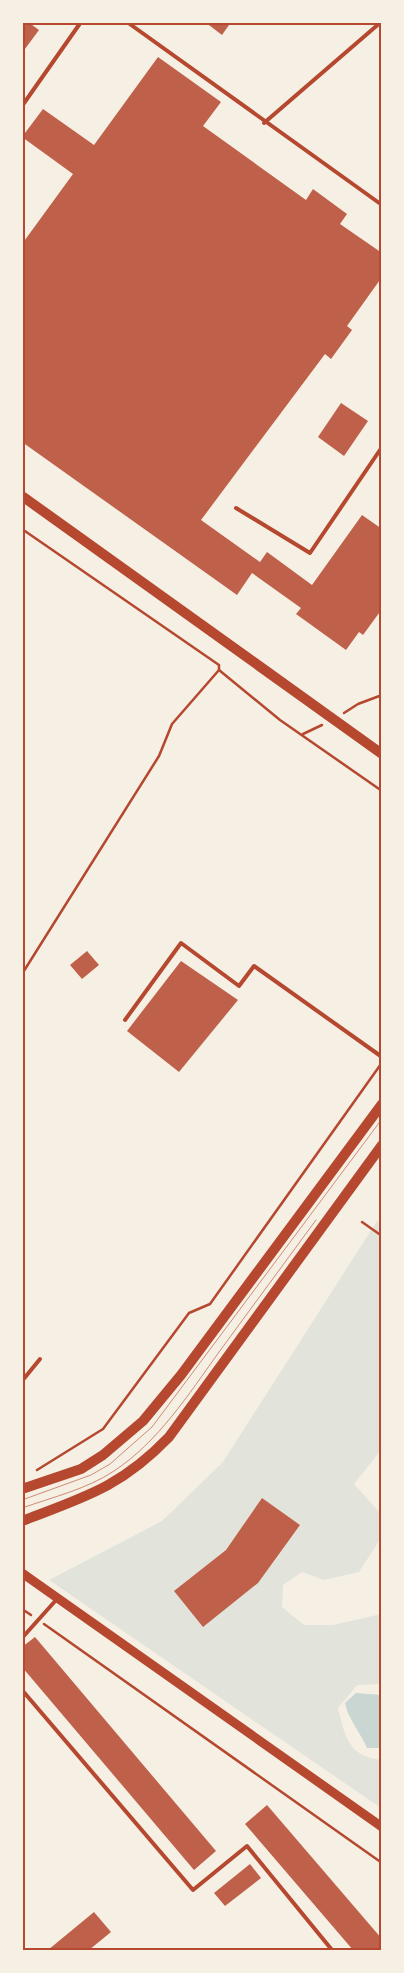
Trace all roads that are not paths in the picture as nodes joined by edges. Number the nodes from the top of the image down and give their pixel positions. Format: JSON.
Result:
{"nodes":[{"id":1,"x":81,"y":22,"type":"edge"},
{"id":2,"x":127,"y":22,"type":"edge"},
{"id":3,"x":381,"y":22,"type":"edge"},
{"id":4,"x":22,"y":106,"type":"edge"},
{"id":5,"x":264,"y":123,"type":"junction"},
{"id":6,"x":382,"y":205,"type":"edge"},
{"id":7,"x":382,"y":447,"type":"edge"},
{"id":8,"x":22,"y":496,"type":"edge"},
{"id":9,"x":236,"y":508,"type":"dead end"},
{"id":10,"x":382,"y":754,"type":"edge"},
{"id":11,"x":125,"y":1020,"type":"dead end"},
{"id":12,"x":382,"y":1058,"type":"edge"},
{"id":13,"x":382,"y":1104,"type":"edge"},
{"id":14,"x":382,"y":1145,"type":"edge"},
{"id":15,"x":40,"y":1360,"type":"dead end"},
{"id":16,"x":22,"y":1382,"type":"edge"},
{"id":17,"x":22,"y":1489,"type":"edge"},
{"id":18,"x":22,"y":1521,"type":"edge"},
{"id":19,"x":22,"y":1573,"type":"edge"},
{"id":20,"x":59,"y":1598,"type":"junction"},
{"id":21,"x":22,"y":1638,"type":"edge"},
{"id":22,"x":22,"y":1690,"type":"edge"},
{"id":23,"x":382,"y":1827,"type":"edge"},
{"id":24,"x":332,"y":1950,"type":"edge"}],
"edges":[{"from":1,"to":4,"type":"lane"},
{"from":2,"to":5,"type":"lane"},
{"from":3,"to":5,"type":"lane"},
{"from":5,"to":6,"type":"lane"},
{"from":7,"to":9,"type":"lane"},
{"from":8,"to":10,"type":"main road"},
{"from":11,"to":12,"type":"lane"},
{"from":13,"to":17,"type":"main road"},
{"from":14,"to":18,"type":"main road"},
{"from":15,"to":16,"type":"lane"},
{"from":19,"to":20,"type":"street"},
{"from":20,"to":21,"type":"lane"},
{"from":20,"to":23,"type":"street"},
{"from":22,"to":24,"type":"lane"}]}
